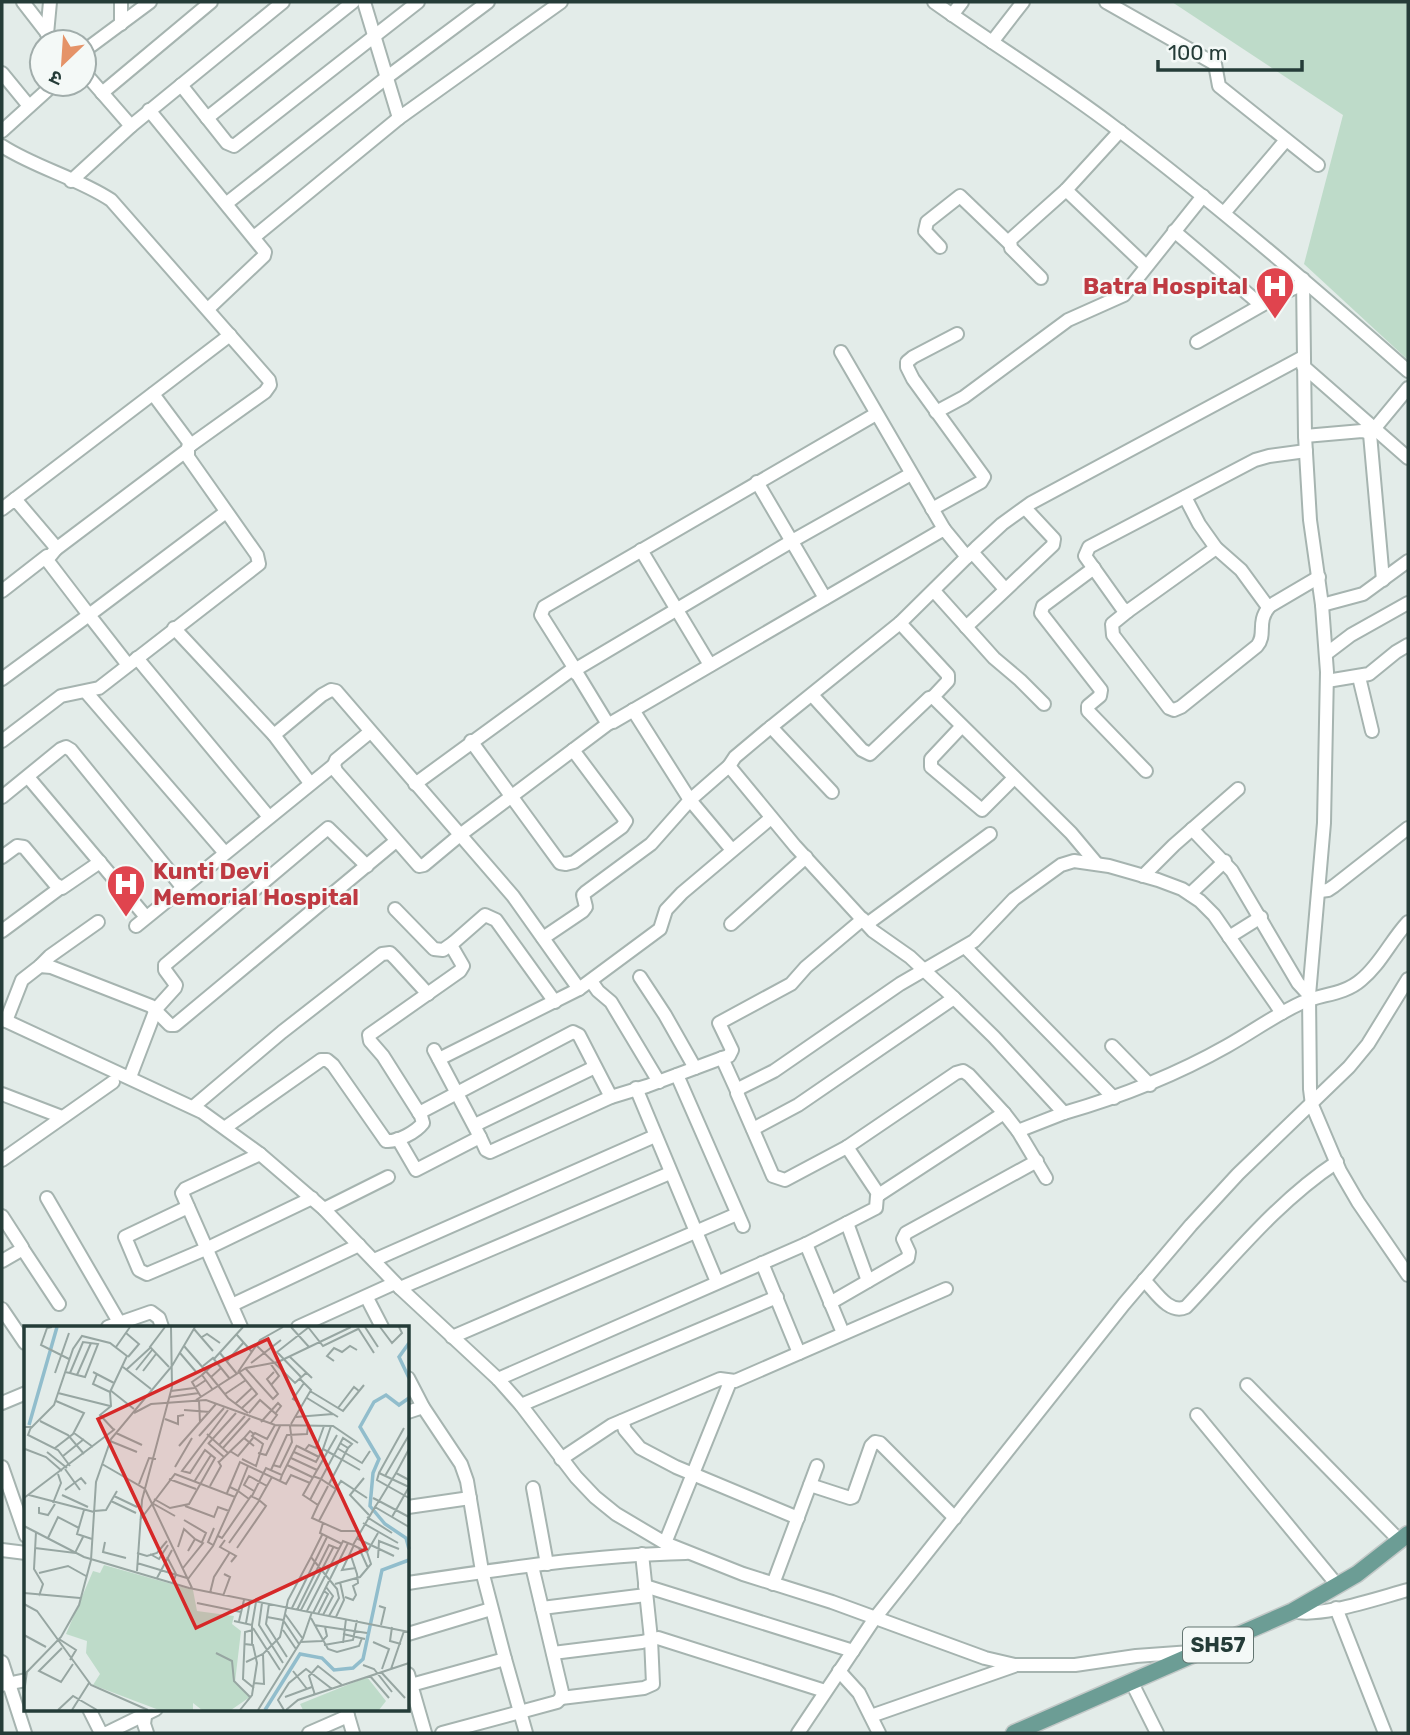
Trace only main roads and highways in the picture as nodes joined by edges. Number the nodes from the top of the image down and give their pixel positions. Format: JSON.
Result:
{"nodes":[{"id":1,"x":1405,"y":1540,"type":"edge"},
{"id":2,"x":1298,"y":1613,"type":"junction"},
{"id":3,"x":1014,"y":1733,"type":"edge"},
{"id":4,"x":1031,"y":1733,"type":"edge"}],
"edges":[{"from":1,"to":2,"type":"main road","number":"SH57"},
{"from":1,"to":2,"type":"main road","number":"SH57"},
{"from":2,"to":3,"type":"main road","number":"SH57"},
{"from":2,"to":4,"type":"main road","number":"SH57"}]}
